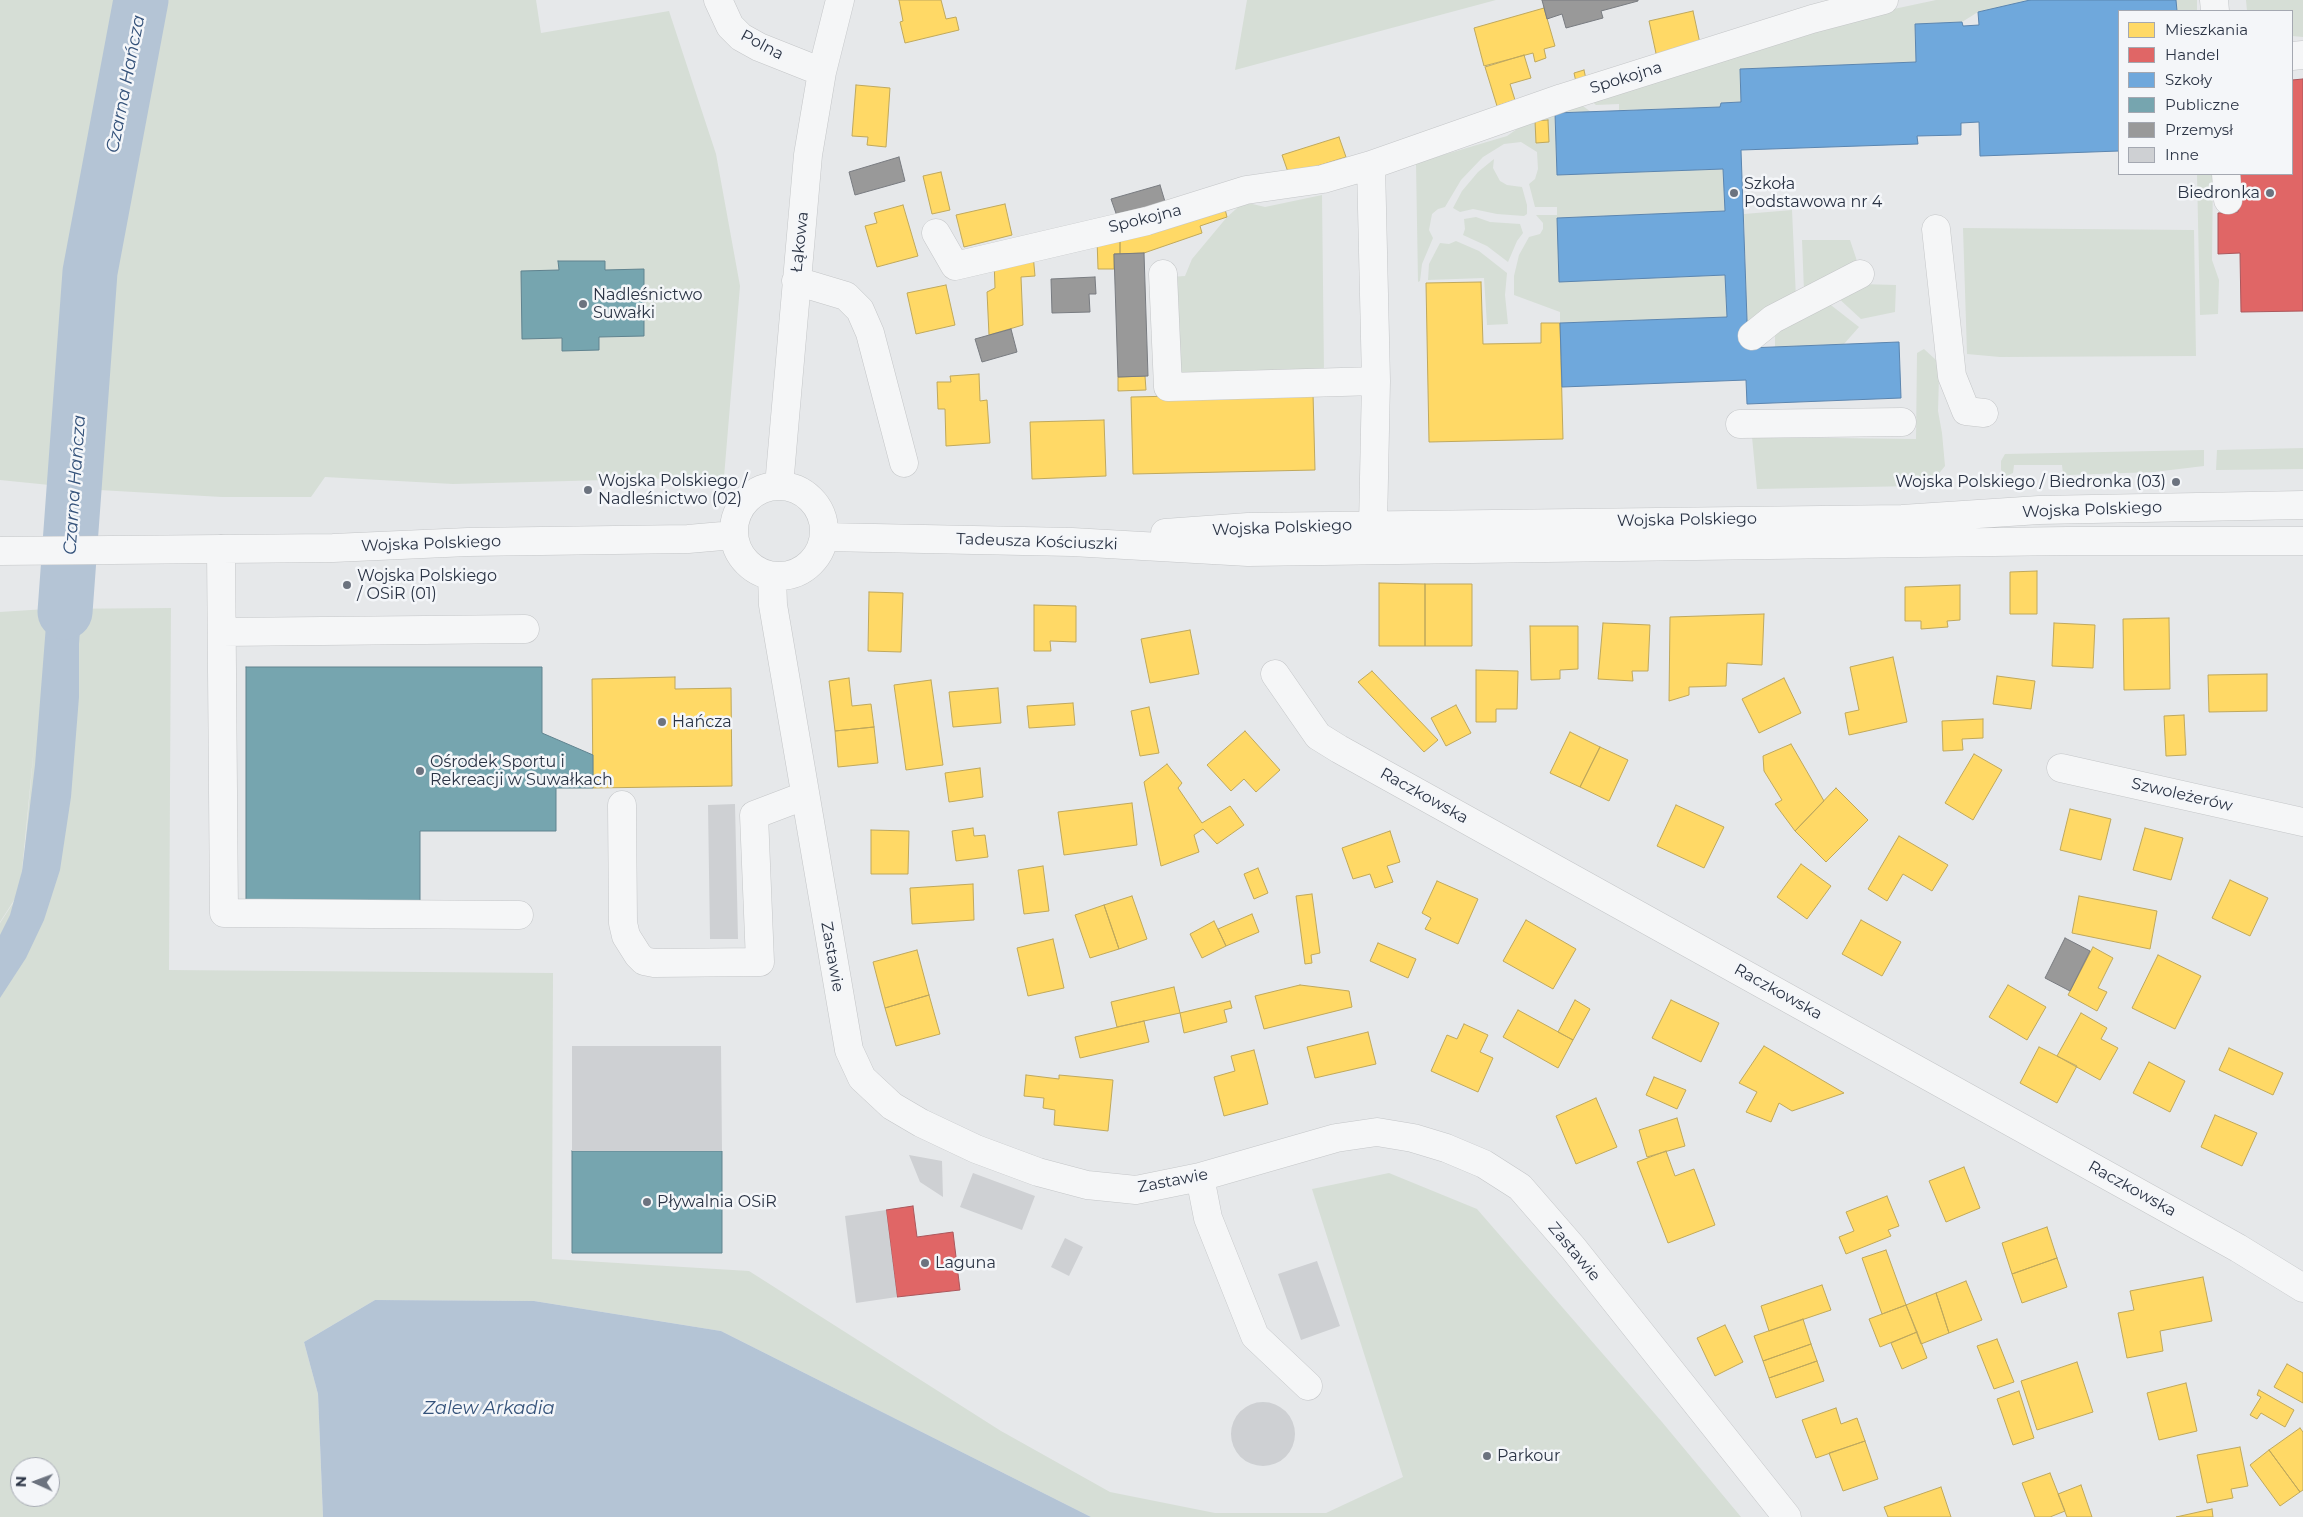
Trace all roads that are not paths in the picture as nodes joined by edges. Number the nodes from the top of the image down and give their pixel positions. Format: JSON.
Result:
{"nodes":[{"id":1,"x":718,"y":0,"type":"edge"},
{"id":2,"x":840,"y":0,"type":"edge"},
{"id":3,"x":1884,"y":0,"type":"edge"},
{"id":4,"x":822,"y":72,"type":"junction"},
{"id":5,"x":1371,"y":165,"type":"junction"},
{"id":6,"x":1936,"y":229,"type":"dead end"},
{"id":7,"x":936,"y":233,"type":"dead end"},
{"id":8,"x":1163,"y":274,"type":"dead end"},
{"id":9,"x":1860,"y":274,"type":"dead end"},
{"id":10,"x":796,"y":281,"type":"junction"},
{"id":11,"x":1752,"y":336,"type":"dead end"},
{"id":12,"x":1376,"y":381,"type":"junction"},
{"id":13,"x":1984,"y":413,"type":"dead end"},
{"id":14,"x":1902,"y":422,"type":"dead end"},
{"id":15,"x":1740,"y":424,"type":"dead end"},
{"id":16,"x":904,"y":463,"type":"dead end"},
{"id":17,"x":779,"y":486,"type":"junction"},
{"id":18,"x":2303,"y":505,"type":"edge"},
{"id":19,"x":1373,"y":526,"type":"junction"},
{"id":20,"x":734,"y":535,"type":"junction"},
{"id":21,"x":825,"y":537,"type":"junction"},
{"id":22,"x":2303,"y":541,"type":"edge"},
{"id":23,"x":1072,"y":542,"type":"junction"},
{"id":24,"x":221,"y":549,"type":"junction"},
{"id":25,"x":0,"y":551,"type":"edge"},
{"id":26,"x":1248,"y":552,"type":"joint"},
{"id":27,"x":772,"y":576,"type":"junction"},
{"id":28,"x":525,"y":629,"type":"dead end"},
{"id":29,"x":222,"y":632,"type":"junction"},
{"id":30,"x":1276,"y":674,"type":"dead end"},
{"id":31,"x":2061,"y":768,"type":"dead end"},
{"id":32,"x":804,"y":796,"type":"junction"},
{"id":33,"x":622,"y":805,"type":"dead end"},
{"id":34,"x":2303,"y":822,"type":"edge"},
{"id":35,"x":519,"y":915,"type":"dead end"},
{"id":36,"x":1200,"y":1177,"type":"junction"},
{"id":37,"x":2303,"y":1288,"type":"edge"},
{"id":38,"x":1308,"y":1386,"type":"dead end"},
{"id":39,"x":1787,"y":1517,"type":"edge"}],
"edges":[{"from":1,"to":4,"type":"street","name":"Polna"},
{"from":2,"to":4,"type":"street","name":"Łąkowa"},
{"from":3,"to":5,"type":"street","name":"Spokojna"},
{"from":4,"to":10,"type":"street","name":"Łąkowa"},
{"from":5,"to":7,"type":"street","name":"Spokojna"},
{"from":5,"to":12,"type":"street"},
{"from":6,"to":13,"type":"street"},
{"from":8,"to":12,"type":"street"},
{"from":9,"to":11,"type":"street"},
{"from":10,"to":16,"type":"street"},
{"from":10,"to":17,"type":"street","name":"Łąkowa"},
{"from":12,"to":19,"type":"street"},
{"from":14,"to":15,"type":"street"},
{"from":17,"to":20,"type":"street"},
{"from":17,"to":21,"type":"street"},
{"from":18,"to":19,"type":"street","name":"Wojska Polskiego"},
{"from":19,"to":23,"type":"street","name":"Wojska Polskiego"},
{"from":20,"to":24,"type":"street","name":"Wojska Polskiego"},
{"from":20,"to":27,"type":"street"},
{"from":21,"to":23,"type":"street","name":"Tadeusza Kościuszki"},
{"from":21,"to":27,"type":"street"},
{"from":22,"to":26,"type":"street","name":"Wojska Polskiego"},
{"from":23,"to":26,"type":"street","name":"Tadeusza Kościuszki"},
{"from":24,"to":25,"type":"street","name":"Wojska Polskiego"},
{"from":24,"to":29,"type":"street"},
{"from":27,"to":32,"type":"street","name":"Zastawie"},
{"from":28,"to":29,"type":"street"},
{"from":29,"to":35,"type":"street"},
{"from":30,"to":37,"type":"street","name":"Raczkowska"},
{"from":31,"to":34,"type":"street","name":"Szwoleżerów"},
{"from":32,"to":33,"type":"street"},
{"from":32,"to":36,"type":"street","name":"Zastawie"},
{"from":36,"to":38,"type":"street"},
{"from":36,"to":39,"type":"street","name":"Zastawie"}]}
